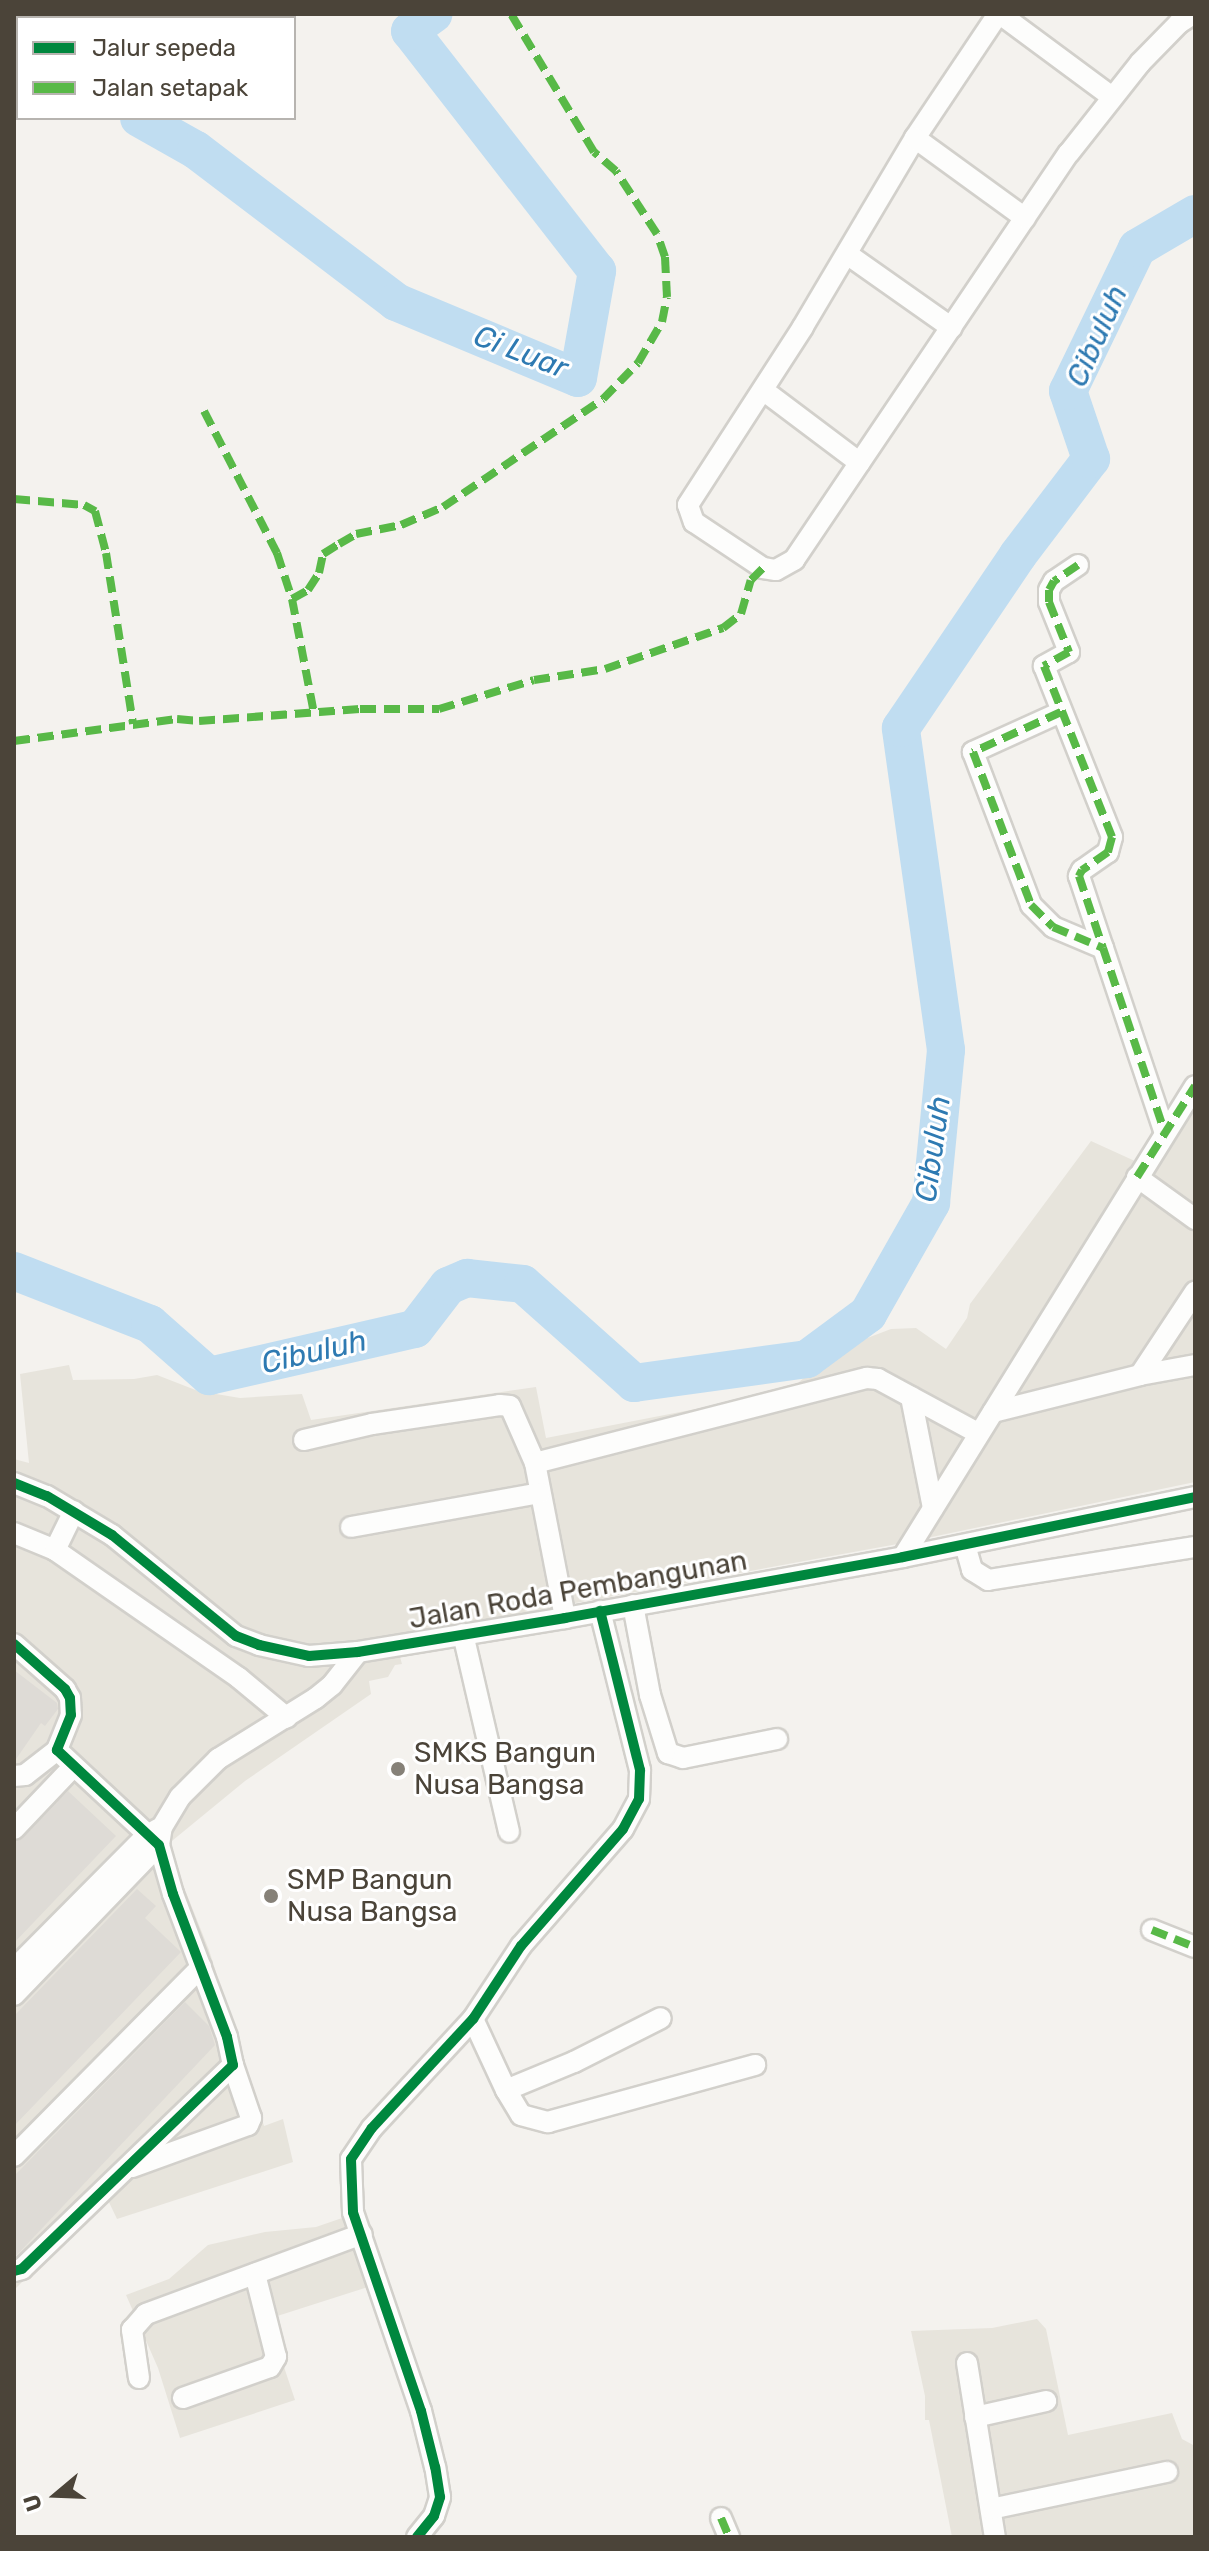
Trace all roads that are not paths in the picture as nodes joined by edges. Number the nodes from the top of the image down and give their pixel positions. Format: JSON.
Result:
{"nodes":[{"id":1,"x":999,"y":14,"type":"edge"},
{"id":2,"x":1193,"y":14,"type":"edge"},
{"id":3,"x":1112,"y":97,"type":"junction"},
{"id":4,"x":915,"y":138,"type":"junction"},
{"id":5,"x":1025,"y":218,"type":"junction"},
{"id":6,"x":847,"y":254,"type":"junction"},
{"id":7,"x":952,"y":328,"type":"junction"},
{"id":8,"x":763,"y":390,"type":"junction"},
{"id":9,"x":860,"y":463,"type":"junction"},
{"id":10,"x":1078,"y":565,"type":"dead end"},
{"id":11,"x":1061,"y":712,"type":"junction"},
{"id":12,"x":1103,"y":948,"type":"junction"},
{"id":13,"x":1195,"y":1086,"type":"edge"},
{"id":14,"x":1164,"y":1130,"type":"junction"},
{"id":15,"x":1137,"y":1177,"type":"junction"},
{"id":16,"x":1195,"y":1219,"type":"edge"},
{"id":17,"x":1195,"y":1292,"type":"edge"},
{"id":18,"x":1195,"y":1365,"type":"edge"},
{"id":19,"x":1140,"y":1375,"type":"junction"},
{"id":20,"x":911,"y":1397,"type":"junction"},
{"id":21,"x":993,"y":1412,"type":"junction"},
{"id":22,"x":978,"y":1433,"type":"junction"},
{"id":23,"x":304,"y":1440,"type":"dead end"},
{"id":24,"x":535,"y":1463,"type":"junction"},
{"id":25,"x":14,"y":1483,"type":"edge"},
{"id":26,"x":540,"y":1493,"type":"junction"},
{"id":27,"x":1195,"y":1497,"type":"edge"},
{"id":28,"x":933,"y":1508,"type":"junction"},
{"id":29,"x":74,"y":1511,"type":"junction"},
{"id":30,"x":351,"y":1527,"type":"dead end"},
{"id":31,"x":14,"y":1533,"type":"edge"},
{"id":32,"x":965,"y":1545,"type":"junction"},
{"id":33,"x":1195,"y":1547,"type":"edge"},
{"id":34,"x":55,"y":1550,"type":"junction"},
{"id":35,"x":903,"y":1557,"type":"junction"},
{"id":36,"x":633,"y":1605,"type":"junction"},
{"id":37,"x":600,"y":1611,"type":"junction"},
{"id":38,"x":565,"y":1618,"type":"junction"},
{"id":39,"x":463,"y":1634,"type":"junction"},
{"id":40,"x":14,"y":1644,"type":"edge"},
{"id":41,"x":358,"y":1652,"type":"junction"},
{"id":42,"x":287,"y":1718,"type":"junction"},
{"id":43,"x":777,"y":1739,"type":"dead end"},
{"id":44,"x":57,"y":1750,"type":"junction"},
{"id":45,"x":73,"y":1767,"type":"junction"},
{"id":46,"x":14,"y":1776,"type":"edge"},
{"id":47,"x":14,"y":1829,"type":"edge"},
{"id":48,"x":509,"y":1832,"type":"dead end"},
{"id":49,"x":156,"y":1836,"type":"junction"},
{"id":50,"x":1152,"y":1930,"type":"dead end"},
{"id":51,"x":1195,"y":1947,"type":"edge"},
{"id":52,"x":201,"y":1967,"type":"junction"},
{"id":53,"x":14,"y":1969,"type":"edge"},
{"id":54,"x":14,"y":1995,"type":"edge"},
{"id":55,"x":661,"y":2018,"type":"dead end"},
{"id":56,"x":473,"y":2019,"type":"junction"},
{"id":57,"x":233,"y":2065,"type":"junction"},
{"id":58,"x":755,"y":2065,"type":"dead end"},
{"id":59,"x":506,"y":2090,"type":"junction"},
{"id":60,"x":14,"y":2156,"type":"edge"},
{"id":61,"x":125,"y":2170,"type":"junction"},
{"id":62,"x":362,"y":2234,"type":"junction"},
{"id":63,"x":14,"y":2271,"type":"edge"},
{"id":64,"x":255,"y":2274,"type":"junction"},
{"id":65,"x":967,"y":2363,"type":"dead end"},
{"id":66,"x":139,"y":2378,"type":"dead end"},
{"id":67,"x":183,"y":2398,"type":"dead end"},
{"id":68,"x":1046,"y":2401,"type":"dead end"},
{"id":69,"x":975,"y":2417,"type":"junction"},
{"id":70,"x":1167,"y":2472,"type":"dead end"},
{"id":71,"x":991,"y":2509,"type":"junction"},
{"id":72,"x":721,"y":2518,"type":"dead end"},
{"id":73,"x":417,"y":2537,"type":"edge"},
{"id":74,"x":729,"y":2537,"type":"edge"},
{"id":75,"x":995,"y":2537,"type":"edge"}],
"edges":[{"from":1,"to":3,"type":"street"},
{"from":1,"to":4,"type":"street"},
{"from":2,"to":3,"type":"street"},
{"from":3,"to":5,"type":"street"},
{"from":4,"to":5,"type":"street"},
{"from":4,"to":6,"type":"street"},
{"from":5,"to":7,"type":"street"},
{"from":6,"to":7,"type":"street"},
{"from":6,"to":8,"type":"street"},
{"from":7,"to":9,"type":"street"},
{"from":8,"to":9,"type":"street"},
{"from":8,"to":9,"type":"street"},
{"from":10,"to":11,"type":"street"},
{"from":11,"to":12,"type":"street"},
{"from":11,"to":12,"type":"street"},
{"from":12,"to":14,"type":"street"},
{"from":13,"to":14,"type":"street"},
{"from":14,"to":15,"type":"street"},
{"from":15,"to":16,"type":"street"},
{"from":15,"to":21,"type":"street"},
{"from":17,"to":19,"type":"street"},
{"from":18,"to":19,"type":"street"},
{"from":19,"to":21,"type":"street"},
{"from":20,"to":22,"type":"street"},
{"from":20,"to":24,"type":"street"},
{"from":20,"to":28,"type":"street"},
{"from":21,"to":22,"type":"street"},
{"from":22,"to":28,"type":"street"},
{"from":23,"to":24,"type":"street"},
{"from":24,"to":26,"type":"street"},
{"from":25,"to":29,"type":"street","name":"Jalan Roda Pembangunan"},
{"from":26,"to":30,"type":"street"},
{"from":26,"to":38,"type":"street"},
{"from":27,"to":32,"type":"street","name":"Jalan Roda Pembangunan"},
{"from":28,"to":35,"type":"street"},
{"from":29,"to":34,"type":"street"},
{"from":29,"to":41,"type":"street","name":"Jalan Roda Pembangunan"},
{"from":31,"to":34,"type":"street"},
{"from":32,"to":33,"type":"street"},
{"from":32,"to":35,"type":"street","name":"Jalan Roda Pembangunan"},
{"from":34,"to":42,"type":"street"},
{"from":35,"to":36,"type":"street","name":"Jalan Roda Pembangunan"},
{"from":36,"to":37,"type":"street","name":"Jalan Roda Pembangunan"},
{"from":36,"to":43,"type":"street"},
{"from":37,"to":38,"type":"street","name":"Jalan Roda Pembangunan"},
{"from":37,"to":56,"type":"street"},
{"from":38,"to":39,"type":"street","name":"Jalan Roda Pembangunan"},
{"from":39,"to":41,"type":"street","name":"Jalan Roda Pembangunan"},
{"from":39,"to":48,"type":"street"},
{"from":40,"to":44,"type":"street"},
{"from":41,"to":42,"type":"street"},
{"from":42,"to":49,"type":"street"},
{"from":44,"to":45,"type":"street"},
{"from":44,"to":46,"type":"street"},
{"from":45,"to":47,"type":"street"},
{"from":45,"to":49,"type":"street"},
{"from":49,"to":52,"type":"street"},
{"from":49,"to":53,"type":"street"},
{"from":49,"to":54,"type":"street"},
{"from":50,"to":51,"type":"street"},
{"from":52,"to":57,"type":"street"},
{"from":52,"to":60,"type":"street"},
{"from":55,"to":59,"type":"street"},
{"from":56,"to":59,"type":"street"},
{"from":56,"to":62,"type":"street"},
{"from":57,"to":61,"type":"street"},
{"from":57,"to":61,"type":"street"},
{"from":58,"to":59,"type":"street"},
{"from":61,"to":63,"type":"street"},
{"from":62,"to":64,"type":"street"},
{"from":62,"to":73,"type":"street"},
{"from":64,"to":66,"type":"street"},
{"from":64,"to":67,"type":"street"},
{"from":65,"to":69,"type":"street"},
{"from":68,"to":69,"type":"street"},
{"from":69,"to":71,"type":"street"},
{"from":70,"to":71,"type":"street"},
{"from":71,"to":75,"type":"street"},
{"from":72,"to":74,"type":"street"}]}
